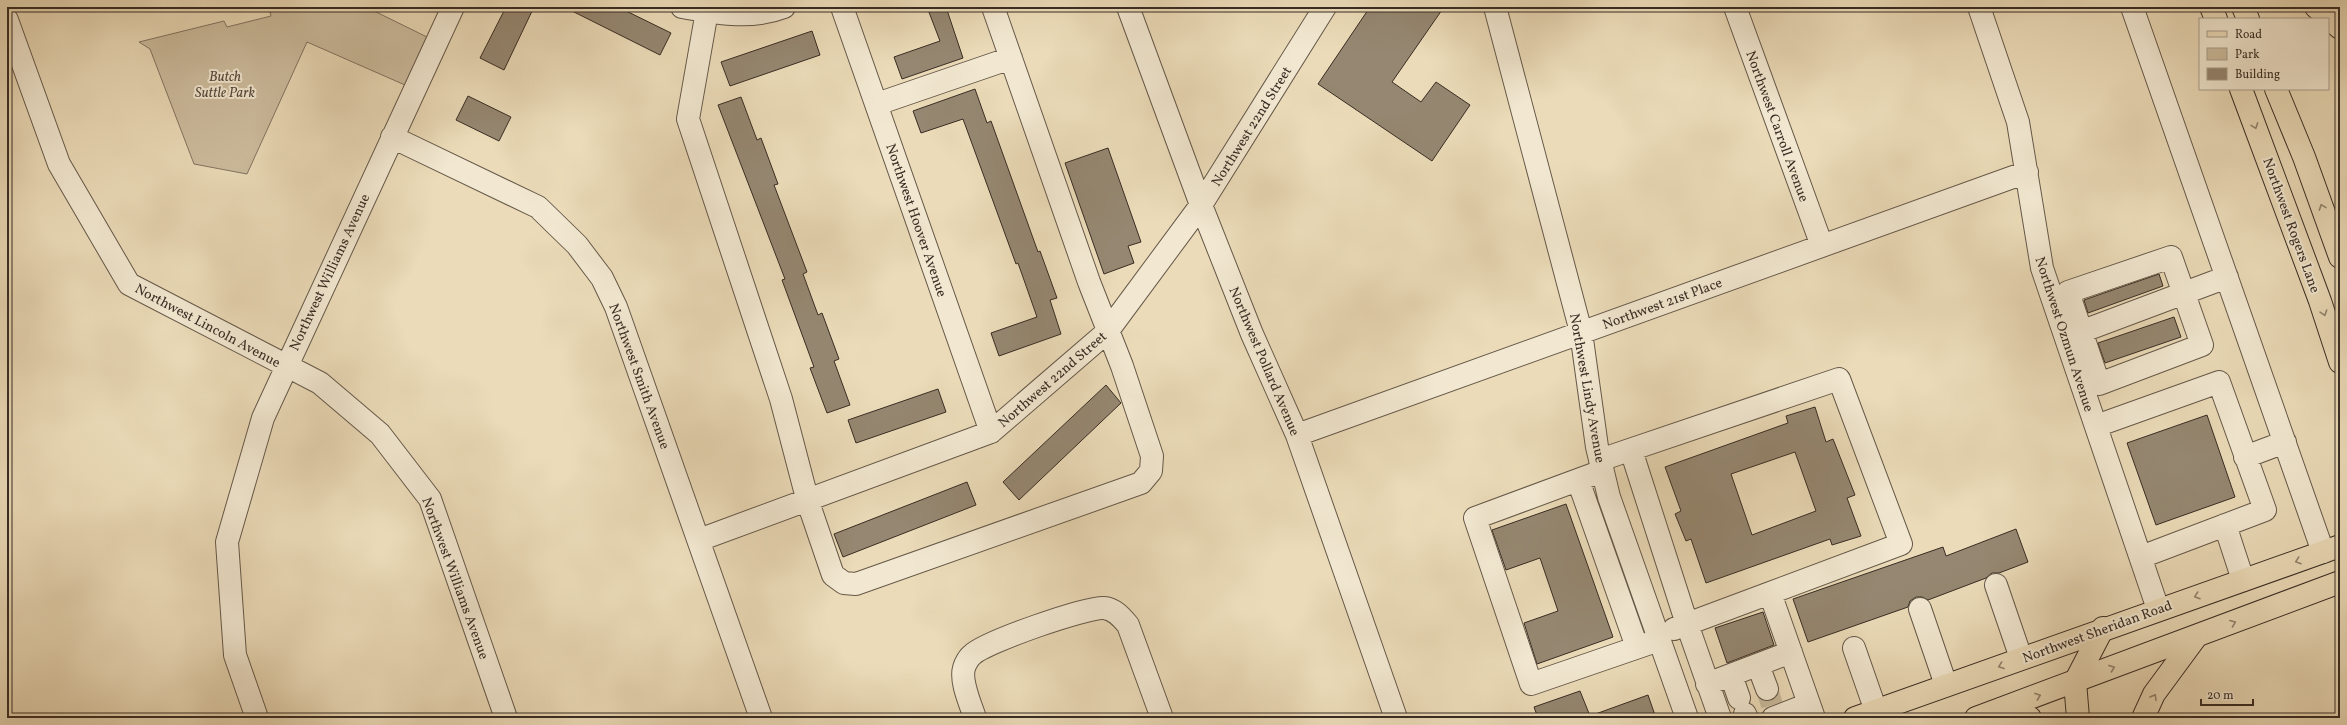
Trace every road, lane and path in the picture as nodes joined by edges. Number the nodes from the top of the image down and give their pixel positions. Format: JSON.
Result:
{"nodes":[{"id":1,"x":14,"y":7,"type":"edge"},
{"id":2,"x":453,"y":7,"type":"edge"},
{"id":3,"x":682,"y":7,"type":"edge"},
{"id":4,"x":784,"y":7,"type":"edge"},
{"id":5,"x":842,"y":7,"type":"edge"},
{"id":6,"x":993,"y":7,"type":"edge"},
{"id":7,"x":1128,"y":7,"type":"edge"},
{"id":8,"x":1325,"y":7,"type":"edge"},
{"id":9,"x":1495,"y":7,"type":"edge"},
{"id":10,"x":1735,"y":7,"type":"edge"},
{"id":11,"x":1979,"y":7,"type":"edge"},
{"id":12,"x":2132,"y":7,"type":"edge"},
{"id":13,"x":2211,"y":7,"type":"edge"},
{"id":14,"x":2243,"y":7,"type":"edge"},
{"id":15,"x":2316,"y":7,"type":"edge"},
{"id":16,"x":707,"y":11,"type":"junction"},
{"id":17,"x":7,"y":15,"type":"edge"},
{"id":18,"x":2216,"y":18,"type":"edge"},
{"id":19,"x":2248,"y":18,"type":"edge"},
{"id":20,"x":2329,"y":18,"type":"edge"},
{"id":21,"x":2329,"y":18,"type":"edge"},
{"id":22,"x":7,"y":20,"type":"edge"},
{"id":23,"x":2340,"y":28,"type":"edge"},
{"id":24,"x":1011,"y":58,"type":"junction"},
{"id":25,"x":2241,"y":90,"type":"edge"},
{"id":26,"x":2276,"y":90,"type":"edge"},
{"id":27,"x":877,"y":104,"type":"junction"},
{"id":28,"x":392,"y":136,"type":"junction"},
{"id":29,"x":2027,"y":172,"type":"junction"},
{"id":30,"x":1201,"y":205,"type":"junction"},
{"id":31,"x":1822,"y":246,"type":"junction"},
{"id":32,"x":2340,"y":257,"type":"edge"},
{"id":33,"x":2227,"y":277,"type":"junction"},
{"id":34,"x":2184,"y":295,"type":"junction"},
{"id":35,"x":2060,"y":296,"type":"junction"},
{"id":36,"x":1107,"y":332,"type":"junction"},
{"id":37,"x":1581,"y":332,"type":"junction"},
{"id":38,"x":2073,"y":334,"type":"junction"},
{"id":39,"x":2340,"y":362,"type":"edge"},
{"id":40,"x":286,"y":366,"type":"junction"},
{"id":41,"x":2091,"y":386,"type":"junction"},
{"id":42,"x":2096,"y":426,"type":"junction"},
{"id":43,"x":990,"y":432,"type":"junction"},
{"id":44,"x":1297,"y":435,"type":"junction"},
{"id":45,"x":2285,"y":442,"type":"junction"},
{"id":46,"x":1631,"y":450,"type":"junction"},
{"id":47,"x":2246,"y":456,"type":"junction"},
{"id":48,"x":1601,"y":466,"type":"junction"},
{"id":49,"x":1578,"y":480,"type":"junction"},
{"id":50,"x":808,"y":502,"type":"junction"},
{"id":51,"x":2224,"y":526,"type":"junction"},
{"id":52,"x":699,"y":540,"type":"junction"},
{"id":53,"x":2332,"y":549,"type":"edge"},
{"id":54,"x":2141,"y":557,"type":"junction"},
{"id":55,"x":2243,"y":580,"type":"junction"},
{"id":56,"x":2340,"y":582,"type":"edge"},
{"id":57,"x":1996,"y":585,"type":"dead end"},
{"id":58,"x":1770,"y":592,"type":"junction"},
{"id":59,"x":1920,"y":609,"type":"dead end"},
{"id":60,"x":2158,"y":609,"type":"junction"},
{"id":61,"x":1687,"y":624,"type":"junction"},
{"id":62,"x":2103,"y":628,"type":"junction"},
{"id":63,"x":1658,"y":637,"type":"junction"},
{"id":64,"x":2196,"y":637,"type":"junction"},
{"id":65,"x":1637,"y":647,"type":"junction"},
{"id":66,"x":1854,"y":648,"type":"dead end"},
{"id":67,"x":1791,"y":652,"type":"junction"},
{"id":68,"x":2021,"y":658,"type":"junction"},
{"id":69,"x":1758,"y":665,"type":"junction"},
{"id":70,"x":1731,"y":675,"type":"junction"},
{"id":71,"x":2076,"y":682,"type":"junction"},
{"id":72,"x":1707,"y":684,"type":"junction"},
{"id":73,"x":1946,"y":685,"type":"junction"},
{"id":74,"x":1772,"y":707,"type":"edge"},
{"id":75,"x":2001,"y":709,"type":"junction"},
{"id":76,"x":1744,"y":710,"type":"edge"},
{"id":77,"x":1811,"y":711,"type":"edge"},
{"id":78,"x":1876,"y":711,"type":"junction"},
{"id":79,"x":1718,"y":713,"type":"edge"},
{"id":80,"x":257,"y":718,"type":"edge"},
{"id":81,"x":506,"y":718,"type":"edge"},
{"id":82,"x":761,"y":718,"type":"edge"},
{"id":83,"x":975,"y":718,"type":"edge"},
{"id":84,"x":1162,"y":718,"type":"edge"},
{"id":85,"x":1396,"y":718,"type":"edge"},
{"id":86,"x":1688,"y":718,"type":"edge"},
{"id":87,"x":1855,"y":718,"type":"edge"},
{"id":88,"x":1976,"y":718,"type":"edge"},
{"id":89,"x":2030,"y":718,"type":"edge"},
{"id":90,"x":2078,"y":718,"type":"edge"},
{"id":91,"x":2143,"y":718,"type":"edge"}],
"edges":[{"from":1,"to":17,"type":"street"},
{"from":2,"to":28,"type":"street","name":"Northwest Williams Avenue"},
{"from":3,"to":16,"type":"street"},
{"from":4,"to":16,"type":"street"},
{"from":5,"to":27,"type":"street","name":"Northwest Hoover Avenue"},
{"from":6,"to":24,"type":"street"},
{"from":7,"to":30,"type":"street","name":"Northwest Pollard Avenue"},
{"from":8,"to":30,"type":"street","name":"Northwest 22nd Street"},
{"from":9,"to":37,"type":"street","name":"Northwest Lindy Avenue"},
{"from":10,"to":31,"type":"street","name":"Northwest Carroll Avenue"},
{"from":11,"to":29,"type":"street","name":"Northwest Ozmun Avenue"},
{"from":12,"to":33,"type":"street"},
{"from":13,"to":18,"type":"main road"},
{"from":14,"to":19,"type":"main road"},
{"from":15,"to":21,"type":"main road"},
{"from":16,"to":50,"type":"street"},
{"from":20,"to":23,"type":"main road"},
{"from":22,"to":40,"type":"street","name":"Northwest Lincoln Avenue"},
{"from":24,"to":27,"type":"street"},
{"from":24,"to":36,"type":"street"},
{"from":25,"to":39,"type":"main road","name":"Northwest Rogers Lane","one_way":true},
{"from":32,"to":26,"type":"main road","one_way":true},
{"from":27,"to":43,"type":"street","name":"Northwest Hoover Avenue"},
{"from":28,"to":40,"type":"street","name":"Northwest Williams Avenue"},
{"from":28,"to":52,"type":"street","name":"Northwest Smith Avenue"},
{"from":29,"to":31,"type":"street","name":"Northwest 21st Place"},
{"from":29,"to":35,"type":"street","name":"Northwest Ozmun Avenue"},
{"from":30,"to":36,"type":"street","name":"Northwest 22nd Street"},
{"from":30,"to":44,"type":"street","name":"Northwest Pollard Avenue"},
{"from":31,"to":37,"type":"street","name":"Northwest 21st Place"},
{"from":33,"to":34,"type":"street"},
{"from":33,"to":45,"type":"street"},
{"from":34,"to":35,"type":"street"},
{"from":34,"to":38,"type":"street"},
{"from":34,"to":41,"type":"street"},
{"from":35,"to":38,"type":"street","name":"Northwest Ozmun Avenue"},
{"from":36,"to":43,"type":"street","name":"Northwest 22nd Street"},
{"from":36,"to":50,"type":"street"},
{"from":37,"to":44,"type":"street","name":"Northwest 21st Place"},
{"from":37,"to":48,"type":"street","name":"Northwest Lindy Avenue"},
{"from":38,"to":41,"type":"street","name":"Northwest Ozmun Avenue"},
{"from":40,"to":80,"type":"street","name":"Northwest Lincoln Avenue"},
{"from":40,"to":81,"type":"street","name":"Northwest Williams Avenue"},
{"from":41,"to":42,"type":"street","name":"Northwest Ozmun Avenue"},
{"from":42,"to":47,"type":"street"},
{"from":42,"to":54,"type":"street","name":"Northwest Ozmun Avenue"},
{"from":43,"to":50,"type":"street","name":"Northwest 22nd Street"},
{"from":44,"to":85,"type":"street","name":"Northwest Pollard Avenue"},
{"from":45,"to":47,"type":"street"},
{"from":45,"to":53,"type":"street"},
{"from":46,"to":48,"type":"street"},
{"from":46,"to":58,"type":"street"},
{"from":46,"to":61,"type":"street"},
{"from":47,"to":51,"type":"street"},
{"from":48,"to":49,"type":"street"},
{"from":48,"to":63,"type":"street","name":"Northwest Lindy Avenue"},
{"from":49,"to":65,"type":"street"},
{"from":49,"to":65,"type":"street"},
{"from":50,"to":52,"type":"street","name":"Northwest 22nd Street"},
{"from":51,"to":54,"type":"street"},
{"from":51,"to":55,"type":"street"},
{"from":52,"to":82,"type":"street","name":"Northwest Smith Avenue"},
{"from":53,"to":55,"type":"main road","name":"Northwest Sheridan Road","one_way":true},
{"from":54,"to":60,"type":"street","name":"Northwest Ozmun Avenue"},
{"from":55,"to":60,"type":"main road","name":"Northwest Sheridan Road","one_way":true},
{"from":64,"to":56,"type":"main road","one_way":true},
{"from":57,"to":68,"type":"street"},
{"from":58,"to":61,"type":"street"},
{"from":58,"to":67,"type":"street"},
{"from":59,"to":73,"type":"street"},
{"from":60,"to":62,"type":"main road","name":"Northwest Sheridan Road"},
{"from":61,"to":63,"type":"street"},
{"from":61,"to":72,"type":"street"},
{"from":62,"to":68,"type":"main road","name":"Northwest Sheridan Road"},
{"from":62,"to":71,"type":"main road"},
{"from":63,"to":65,"type":"street"},
{"from":63,"to":86,"type":"street","name":"Northwest Lindy Avenue"},
{"from":71,"to":64,"type":"main road","one_way":true},
{"from":91,"to":64,"type":"main road","one_way":true},
{"from":66,"to":78,"type":"street"},
{"from":67,"to":69,"type":"street"},
{"from":67,"to":77,"type":"street"},
{"from":68,"to":73,"type":"main road","name":"Northwest Sheridan Road","one_way":true},
{"from":69,"to":70,"type":"street"},
{"from":69,"to":74,"type":"street"},
{"from":70,"to":72,"type":"street"},
{"from":70,"to":76,"type":"street"},
{"from":75,"to":71,"type":"main road","one_way":true},
{"from":71,"to":90,"type":"main road"},
{"from":72,"to":79,"type":"street"},
{"from":73,"to":78,"type":"main road","name":"Northwest Sheridan Road"},
{"from":74,"to":77,"type":"street"},
{"from":75,"to":88,"type":"main road"},
{"from":75,"to":89,"type":"main road"},
{"from":78,"to":87,"type":"main road","name":"Northwest Sheridan Road"},
{"from":79,"to":86,"type":"street"},
{"from":83,"to":84,"type":"street"}]}
